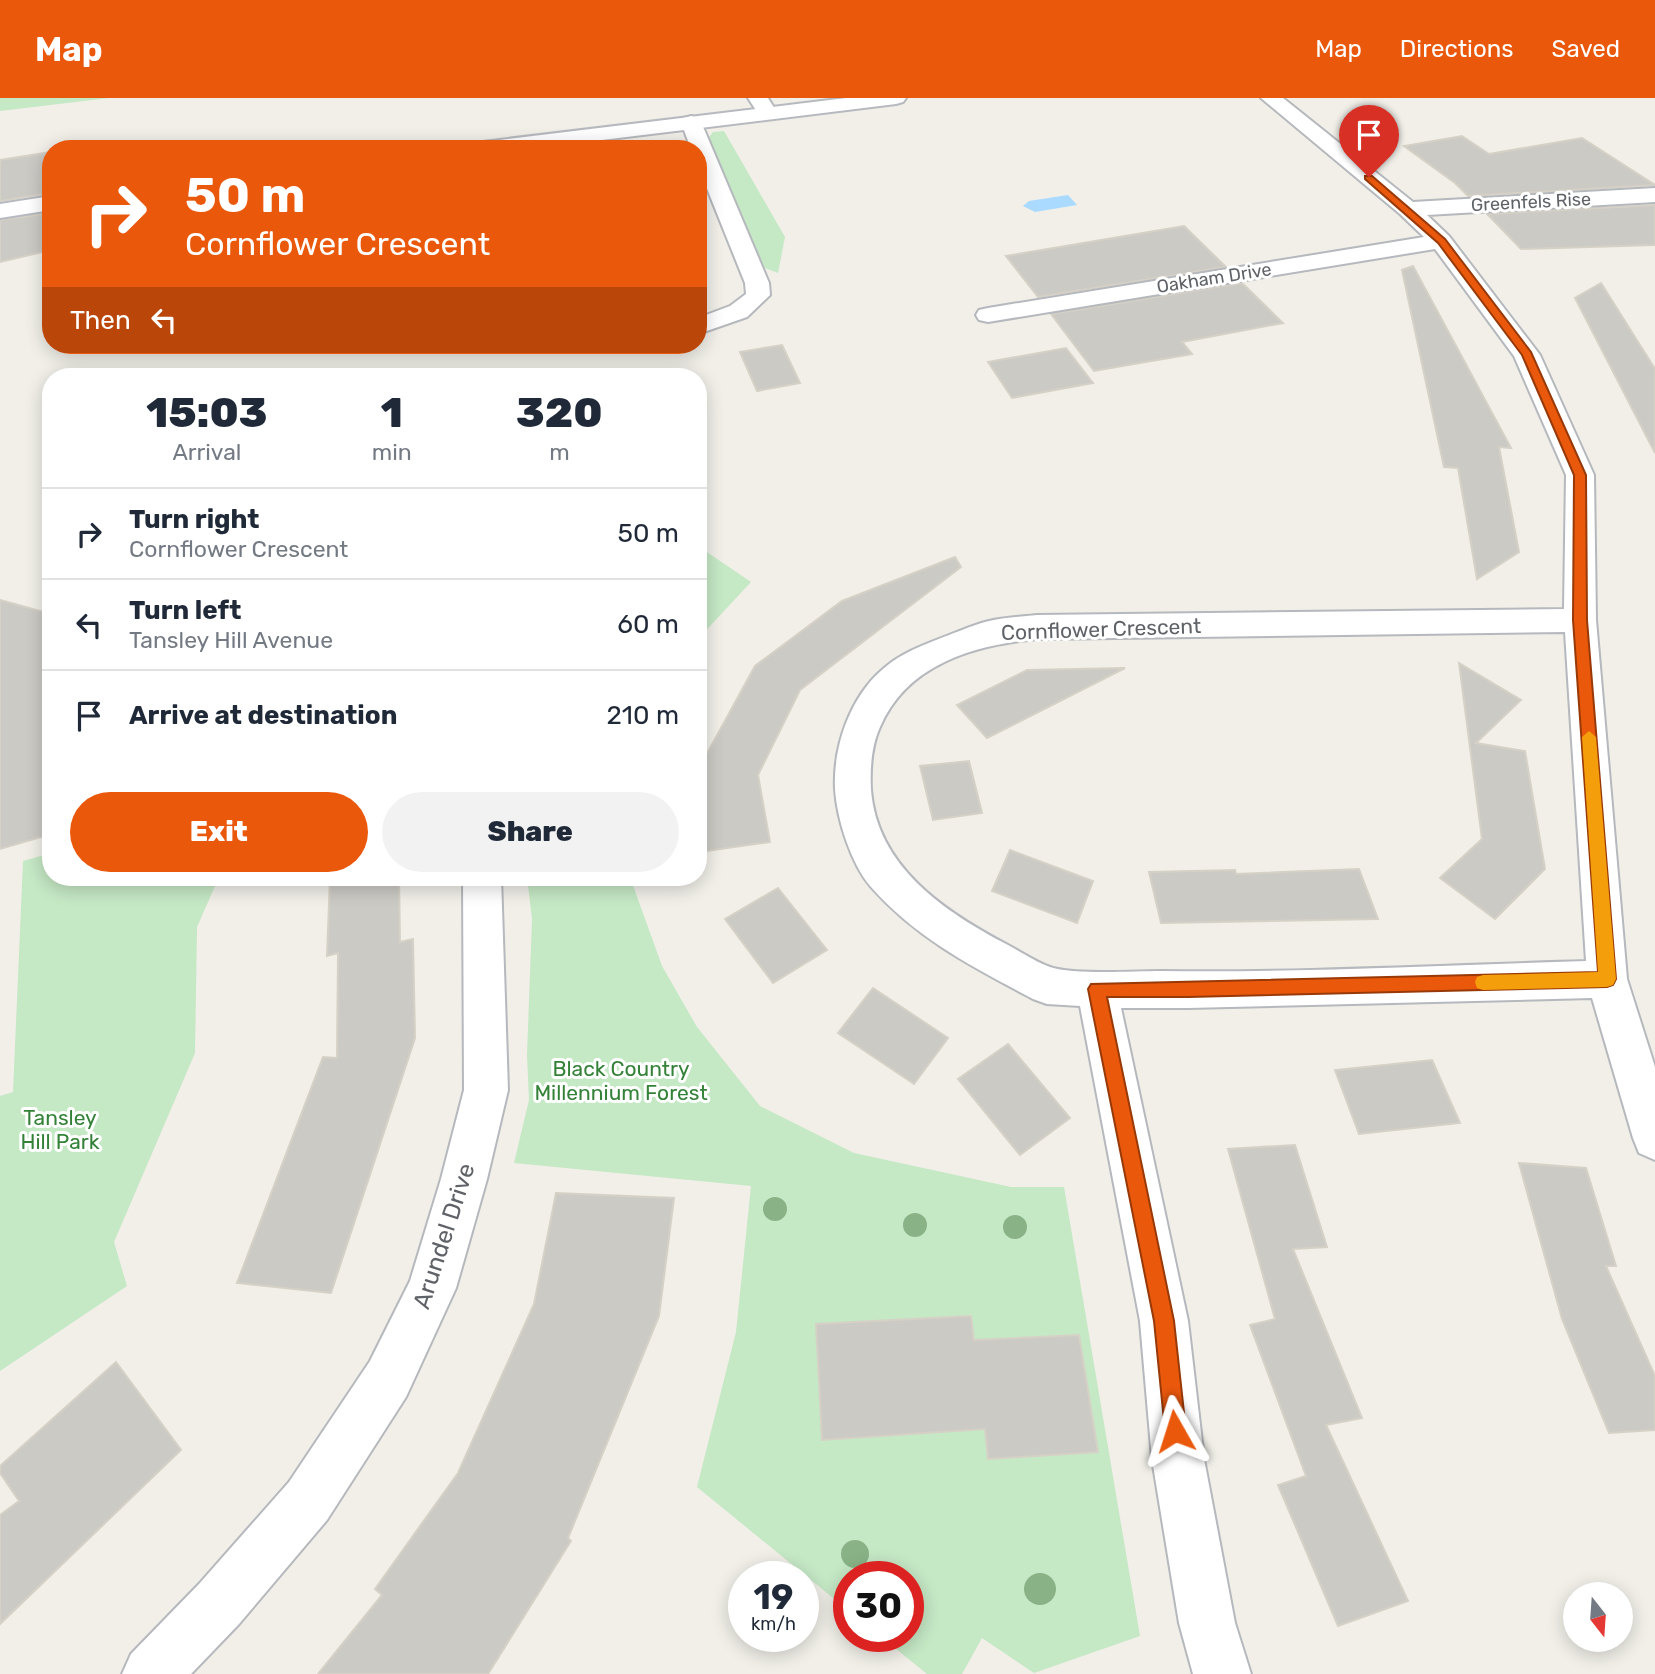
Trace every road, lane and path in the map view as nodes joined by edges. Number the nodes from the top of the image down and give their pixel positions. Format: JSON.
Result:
{"nodes":[{"id":1,"x":896,"y":98,"type":"edge"},
{"id":2,"x":1271,"y":98,"type":"edge"},
{"id":3,"x":763,"y":106,"type":"edge"},
{"id":4,"x":691,"y":122,"type":"junction"},
{"id":5,"x":546,"y":140,"type":"edge"},
{"id":6,"x":698,"y":140,"type":"edge"},
{"id":7,"x":707,"y":161,"type":"edge"},
{"id":8,"x":1655,"y":195,"type":"edge"},
{"id":9,"x":42,"y":204,"type":"edge"},
{"id":10,"x":1408,"y":209,"type":"junction"},
{"id":11,"x":0,"y":211,"type":"edge"},
{"id":12,"x":1441,"y":241,"type":"junction"},
{"id":13,"x":988,"y":315,"type":"dead end"},
{"id":14,"x":707,"y":324,"type":"edge"},
{"id":15,"x":1580,"y":620,"type":"junction"},
{"id":16,"x":482,"y":886,"type":"edge"},
{"id":17,"x":1607,"y":979,"type":"junction"},
{"id":18,"x":1097,"y":989,"type":"junction"},
{"id":19,"x":1655,"y":1138,"type":"edge"},
{"id":20,"x":151,"y":1674,"type":"edge"},
{"id":21,"x":1222,"y":1674,"type":"edge"}],
"edges":[{"from":1,"to":3,"type":"street"},
{"from":2,"to":10,"type":"street"},
{"from":3,"to":4,"type":"street"},
{"from":4,"to":5,"type":"street"},
{"from":4,"to":6,"type":"street"},
{"from":7,"to":14,"type":"street"},
{"from":8,"to":10,"type":"street","name":"Greenfels Rise"},
{"from":9,"to":11,"type":"street"},
{"from":10,"to":12,"type":"street"},
{"from":12,"to":13,"type":"street","name":"Oakham Drive"},
{"from":12,"to":15,"type":"street"},
{"from":15,"to":17,"type":"street"},
{"from":15,"to":18,"type":"street","name":"Cornflower Crescent"},
{"from":16,"to":20,"type":"street","name":"Arundel Drive"},
{"from":17,"to":18,"type":"street","name":"Cornflower Crescent"},
{"from":17,"to":19,"type":"street"},
{"from":18,"to":21,"type":"street"}]}
